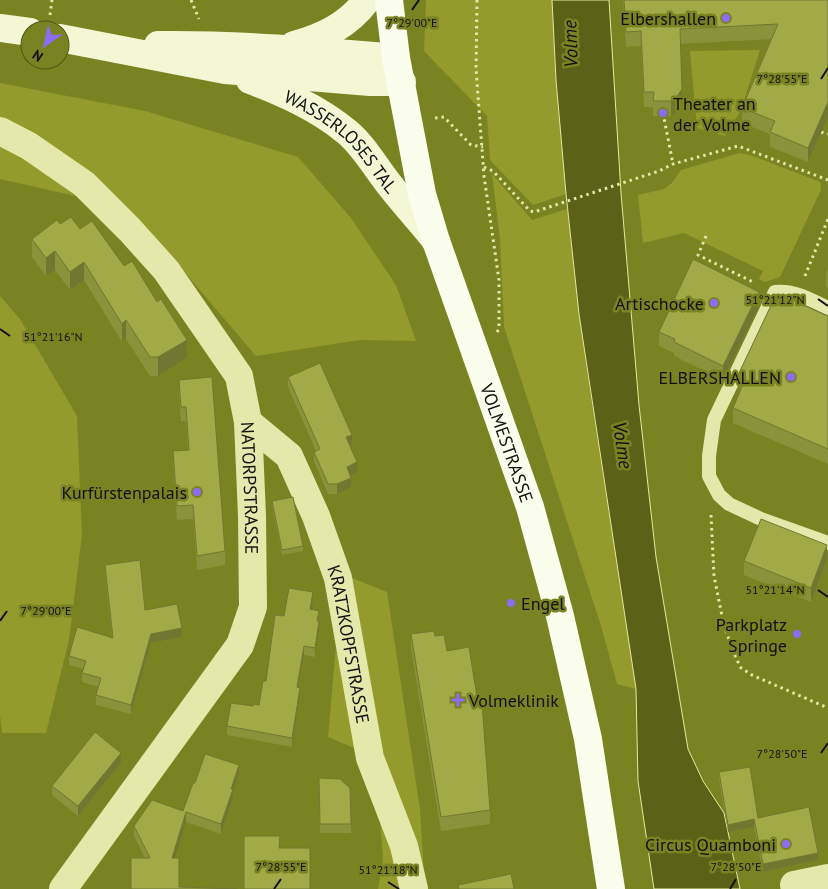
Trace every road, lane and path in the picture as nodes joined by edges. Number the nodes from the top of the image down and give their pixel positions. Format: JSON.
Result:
{"nodes":[{"id":1,"x":368,"y":0,"type":"edge"},
{"id":2,"x":389,"y":0,"type":"edge"},
{"id":3,"x":477,"y":0,"type":"edge"},
{"id":4,"x":0,"y":28,"type":"edge"},
{"id":5,"x":20,"y":31,"type":"edge"},
{"id":6,"x":70,"y":40,"type":"edge"},
{"id":7,"x":99,"y":46,"type":"junction"},
{"id":8,"x":280,"y":49,"type":"junction"},
{"id":9,"x":225,"y":70,"type":"junction"},
{"id":10,"x":399,"y":70,"type":"junction"},
{"id":11,"x":663,"y":113,"type":"edge"},
{"id":12,"x":444,"y":117,"type":"dead end"},
{"id":13,"x":436,"y":118,"type":"dead end"},
{"id":14,"x":437,"y":126,"type":"dead end"},
{"id":15,"x":0,"y":131,"type":"edge"},
{"id":16,"x":821,"y":132,"type":"edge"},
{"id":17,"x":828,"y":134,"type":"edge"},
{"id":18,"x":482,"y":147,"type":"junction"},
{"id":19,"x":673,"y":164,"type":"junction"},
{"id":20,"x":484,"y":167,"type":"junction"},
{"id":21,"x":828,"y":180,"type":"edge"},
{"id":22,"x":828,"y":219,"type":"edge"},
{"id":23,"x":706,"y":236,"type":"dead end"},
{"id":24,"x":436,"y":241,"type":"junction"},
{"id":25,"x":752,"y":282,"type":"dead end"},
{"id":26,"x":798,"y":294,"type":"junction"},
{"id":27,"x":828,"y":308,"type":"edge"},
{"id":28,"x":495,"y":322,"type":"dead end"},
{"id":29,"x":248,"y":422,"type":"junction"},
{"id":30,"x":719,"y":495,"type":"junction"},
{"id":31,"x":828,"y":543,"type":"edge"},
{"id":32,"x":828,"y":708,"type":"edge"},
{"id":33,"x":828,"y":878,"type":"edge"},
{"id":34,"x":72,"y":885,"type":"edge"},
{"id":35,"x":794,"y":885,"type":"dead end"},
{"id":36,"x":414,"y":889,"type":"edge"},
{"id":37,"x":611,"y":889,"type":"edge"}],
"edges":[{"from":1,"to":8,"type":"main road","name":"WASSERLOSES TAL"},
{"from":2,"to":10,"type":"main road","name":"VOLMESTRASSE"},
{"from":3,"to":18,"type":"path"},
{"from":4,"to":5,"type":"main road"},
{"from":6,"to":7,"type":"main road","name":"WASSERLOSES TAL"},
{"from":7,"to":8,"type":"main road","name":"WASSERLOSES TAL"},
{"from":7,"to":9,"type":"main road","name":"WASSERLOSES TAL"},
{"from":8,"to":10,"type":"main road","name":"WASSERLOSES TAL"},
{"from":9,"to":10,"type":"main road","name":"WASSERLOSES TAL"},
{"from":9,"to":24,"type":"main road","name":"WASSERLOSES TAL"},
{"from":10,"to":24,"type":"main road","name":"VOLMESTRASSE"},
{"from":11,"to":19,"type":"path"},
{"from":12,"to":18,"type":"path"},
{"from":13,"to":14,"type":"path"},
{"from":15,"to":29,"type":"street","name":"NATORPSTRASSE"},
{"from":16,"to":17,"type":"path"},
{"from":18,"to":20,"type":"path"},
{"from":19,"to":20,"type":"path"},
{"from":19,"to":21,"type":"path"},
{"from":20,"to":28,"type":"path"},
{"from":22,"to":26,"type":"path"},
{"from":23,"to":25,"type":"path"},
{"from":24,"to":37,"type":"main road","name":"VOLMESTRASSE"},
{"from":26,"to":27,"type":"lane"},
{"from":26,"to":30,"type":"lane"},
{"from":29,"to":34,"type":"street","name":"NATORPSTRASSE"},
{"from":29,"to":36,"type":"street","name":"KRATZKOPFSTRASSE"},
{"from":30,"to":31,"type":"lane"},
{"from":30,"to":32,"type":"path"},
{"from":33,"to":35,"type":"street"}]}
